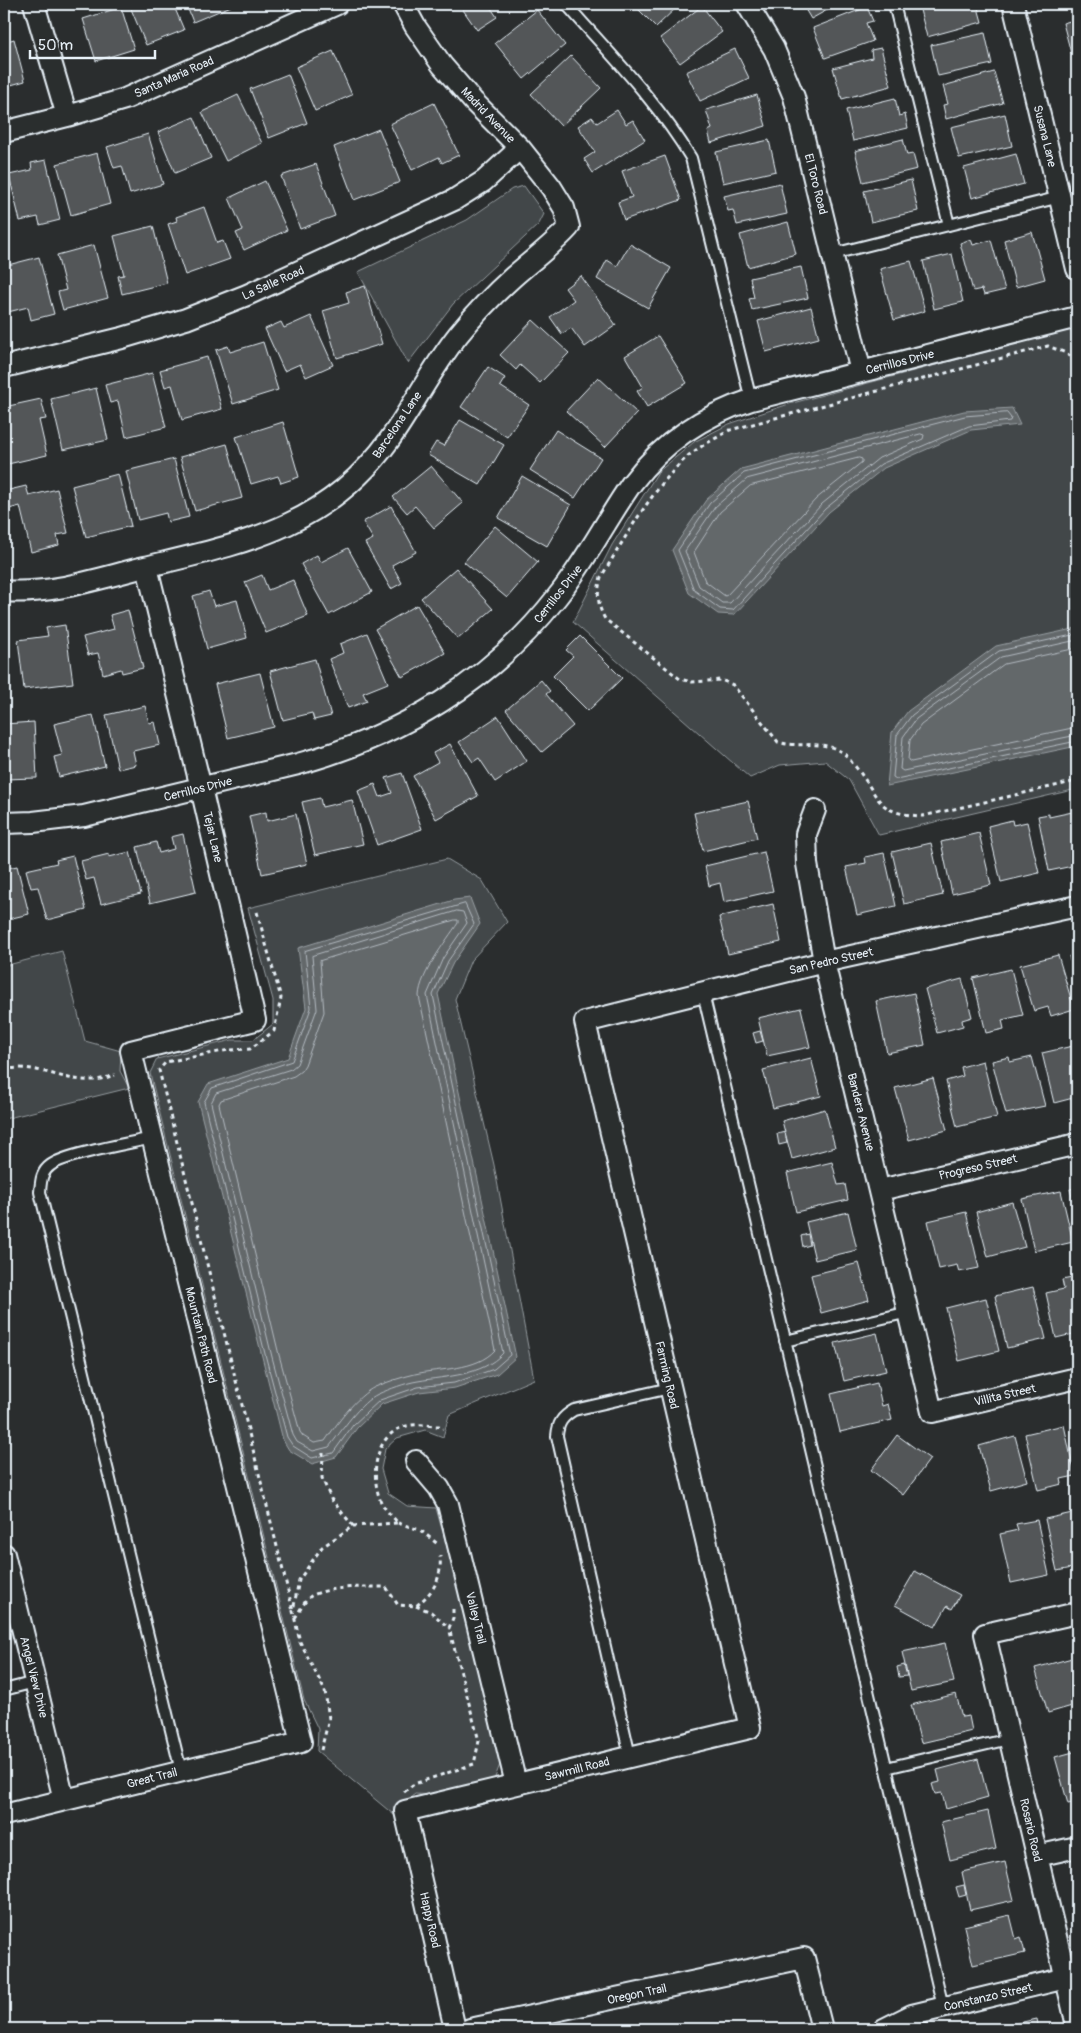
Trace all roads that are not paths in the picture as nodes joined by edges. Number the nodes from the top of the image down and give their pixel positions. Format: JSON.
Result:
{"nodes":[{"id":1,"x":34,"y":4,"type":"edge"},
{"id":2,"x":336,"y":4,"type":"edge"},
{"id":3,"x":402,"y":4,"type":"edge"},
{"id":4,"x":566,"y":4,"type":"edge"},
{"id":5,"x":747,"y":4,"type":"edge"},
{"id":6,"x":894,"y":4,"type":"edge"},
{"id":7,"x":1013,"y":4,"type":"edge"},
{"id":8,"x":67,"y":116,"type":"junction"},
{"id":9,"x":4,"y":132,"type":"edge"},
{"id":10,"x":520,"y":148,"type":"junction"},
{"id":11,"x":1060,"y":197,"type":"junction"},
{"id":12,"x":949,"y":225,"type":"junction"},
{"id":13,"x":569,"y":227,"type":"joint"},
{"id":14,"x":833,"y":254,"type":"junction"},
{"id":15,"x":1076,"y":262,"type":"edge"},
{"id":16,"x":1077,"y":317,"type":"edge"},
{"id":17,"x":4,"y":367,"type":"edge"},
{"id":18,"x":861,"y":372,"type":"junction"},
{"id":19,"x":751,"y":400,"type":"junction"},
{"id":20,"x":147,"y":567,"type":"junction"},
{"id":21,"x":4,"y":591,"type":"edge"},
{"id":22,"x":201,"y":788,"type":"junction"},
{"id":23,"x":815,"y":810,"type":"dead end"},
{"id":24,"x":4,"y":823,"type":"edge"},
{"id":25,"x":1077,"y":906,"type":"edge"},
{"id":26,"x":824,"y":962,"type":"junction"},
{"id":27,"x":703,"y":993,"type":"junction"},
{"id":28,"x":255,"y":1020,"type":"joint"},
{"id":29,"x":585,"y":1022,"type":"joint"},
{"id":30,"x":153,"y":1138,"type":"junction"},
{"id":31,"x":1077,"y":1144,"type":"edge"},
{"id":32,"x":880,"y":1190,"type":"junction"},
{"id":33,"x":909,"y":1312,"type":"junction"},
{"id":34,"x":786,"y":1341,"type":"junction"},
{"id":35,"x":1077,"y":1378,"type":"edge"},
{"id":36,"x":670,"y":1388,"type":"junction"},
{"id":37,"x":932,"y":1412,"type":"joint"},
{"id":38,"x":416,"y":1461,"type":"dead end"},
{"id":39,"x":4,"y":1559,"type":"edge"},
{"id":40,"x":1077,"y":1613,"type":"edge"},
{"id":41,"x":35,"y":1682,"type":"junction"},
{"id":42,"x":4,"y":1690,"type":"edge"},
{"id":43,"x":750,"y":1728,"type":"joint"},
{"id":44,"x":1009,"y":1739,"type":"junction"},
{"id":45,"x":301,"y":1742,"type":"joint"},
{"id":46,"x":630,"y":1756,"type":"junction"},
{"id":47,"x":886,"y":1768,"type":"junction"},
{"id":48,"x":181,"y":1771,"type":"junction"},
{"id":49,"x":516,"y":1784,"type":"junction"},
{"id":50,"x":64,"y":1800,"type":"junction"},
{"id":51,"x":403,"y":1803,"type":"joint"},
{"id":52,"x":4,"y":1815,"type":"edge"},
{"id":53,"x":1077,"y":1847,"type":"edge"},
{"id":54,"x":1037,"y":1856,"type":"junction"},
{"id":55,"x":1066,"y":1978,"type":"junction"},
{"id":56,"x":943,"y":2007,"type":"junction"},
{"id":57,"x":1077,"y":2026,"type":"edge"},
{"id":58,"x":455,"y":2029,"type":"edge"},
{"id":59,"x":470,"y":2029,"type":"edge"},
{"id":60,"x":822,"y":2029,"type":"edge"},
{"id":61,"x":884,"y":2029,"type":"edge"}],
"edges":[{"from":1,"to":8,"type":"street"},
{"from":2,"to":8,"type":"street","name":"Santa Maria Road"},
{"from":3,"to":10,"type":"street","name":"Madrid Avenue"},
{"from":4,"to":19,"type":"lane"},
{"from":5,"to":14,"type":"street","name":"El Toro Road"},
{"from":6,"to":12,"type":"lane"},
{"from":7,"to":11,"type":"street","name":"Susana Lane"},
{"from":8,"to":9,"type":"street","name":"Santa Maria Road"},
{"from":10,"to":13,"type":"street","name":"Madrid Avenue"},
{"from":10,"to":17,"type":"street","name":"La Salle Road"},
{"from":11,"to":12,"type":"lane"},
{"from":11,"to":15,"type":"street","name":"Susana Lane"},
{"from":12,"to":14,"type":"lane"},
{"from":13,"to":20,"type":"street","name":"Barcelona Lane"},
{"from":14,"to":18,"type":"street","name":"El Toro Road"},
{"from":16,"to":18,"type":"street","name":"Cerrillos Drive"},
{"from":18,"to":19,"type":"street","name":"Cerrillos Drive"},
{"from":19,"to":22,"type":"street","name":"Cerrillos Drive"},
{"from":20,"to":21,"type":"street","name":"Barcelona Lane"},
{"from":20,"to":22,"type":"street","name":"Tejar Lane"},
{"from":22,"to":24,"type":"street","name":"Cerrillos Drive"},
{"from":22,"to":28,"type":"street","name":"Tejar Lane"},
{"from":23,"to":26,"type":"street","name":"Bandera Avenue"},
{"from":25,"to":26,"type":"street","name":"San Pedro Street"},
{"from":26,"to":27,"type":"street","name":"San Pedro Street"},
{"from":26,"to":32,"type":"street","name":"Bandera Avenue"},
{"from":27,"to":29,"type":"street","name":"San Pedro Street"},
{"from":27,"to":34,"type":"lane"},
{"from":28,"to":30,"type":"street","name":"Mountain Path Road"},
{"from":29,"to":36,"type":"street","name":"Farming Road"},
{"from":30,"to":45,"type":"street","name":"Mountain Path Road"},
{"from":30,"to":48,"type":"lane"},
{"from":31,"to":32,"type":"street","name":"Progreso Street"},
{"from":32,"to":33,"type":"street","name":"Bandera Avenue"},
{"from":33,"to":34,"type":"lane"},
{"from":33,"to":37,"type":"street","name":"Bandera Avenue"},
{"from":34,"to":47,"type":"lane"},
{"from":35,"to":37,"type":"street","name":"Villita Street"},
{"from":36,"to":43,"type":"street","name":"Farming Road"},
{"from":36,"to":46,"type":"lane"},
{"from":38,"to":49,"type":"street","name":"Valley Trail"},
{"from":39,"to":41,"type":"street","name":"Angel View Drive"},
{"from":40,"to":44,"type":"street","name":"Rosario Road"},
{"from":41,"to":42,"type":"lane"},
{"from":41,"to":50,"type":"street","name":"Angel View Drive"},
{"from":43,"to":46,"type":"street","name":"Sawmill Road"},
{"from":44,"to":47,"type":"lane"},
{"from":44,"to":54,"type":"street","name":"Rosario Road"},
{"from":45,"to":48,"type":"street","name":"Great Trail"},
{"from":46,"to":49,"type":"street","name":"Sawmill Road"},
{"from":47,"to":56,"type":"lane"},
{"from":48,"to":50,"type":"street","name":"Great Trail"},
{"from":49,"to":51,"type":"street","name":"Sawmill Road"},
{"from":50,"to":52,"type":"street","name":"Great Trail"},
{"from":51,"to":58,"type":"street","name":"Happy Road"},
{"from":53,"to":54,"type":"street"},
{"from":54,"to":55,"type":"street","name":"Rosario Road"},
{"from":55,"to":56,"type":"street","name":"Constanzo Street"},
{"from":55,"to":57,"type":"street","name":"Rosario Road"},
{"from":56,"to":61,"type":"street","name":"Constanzo Street"},
{"from":59,"to":60,"type":"street","name":"Oregon Trail"}]}
